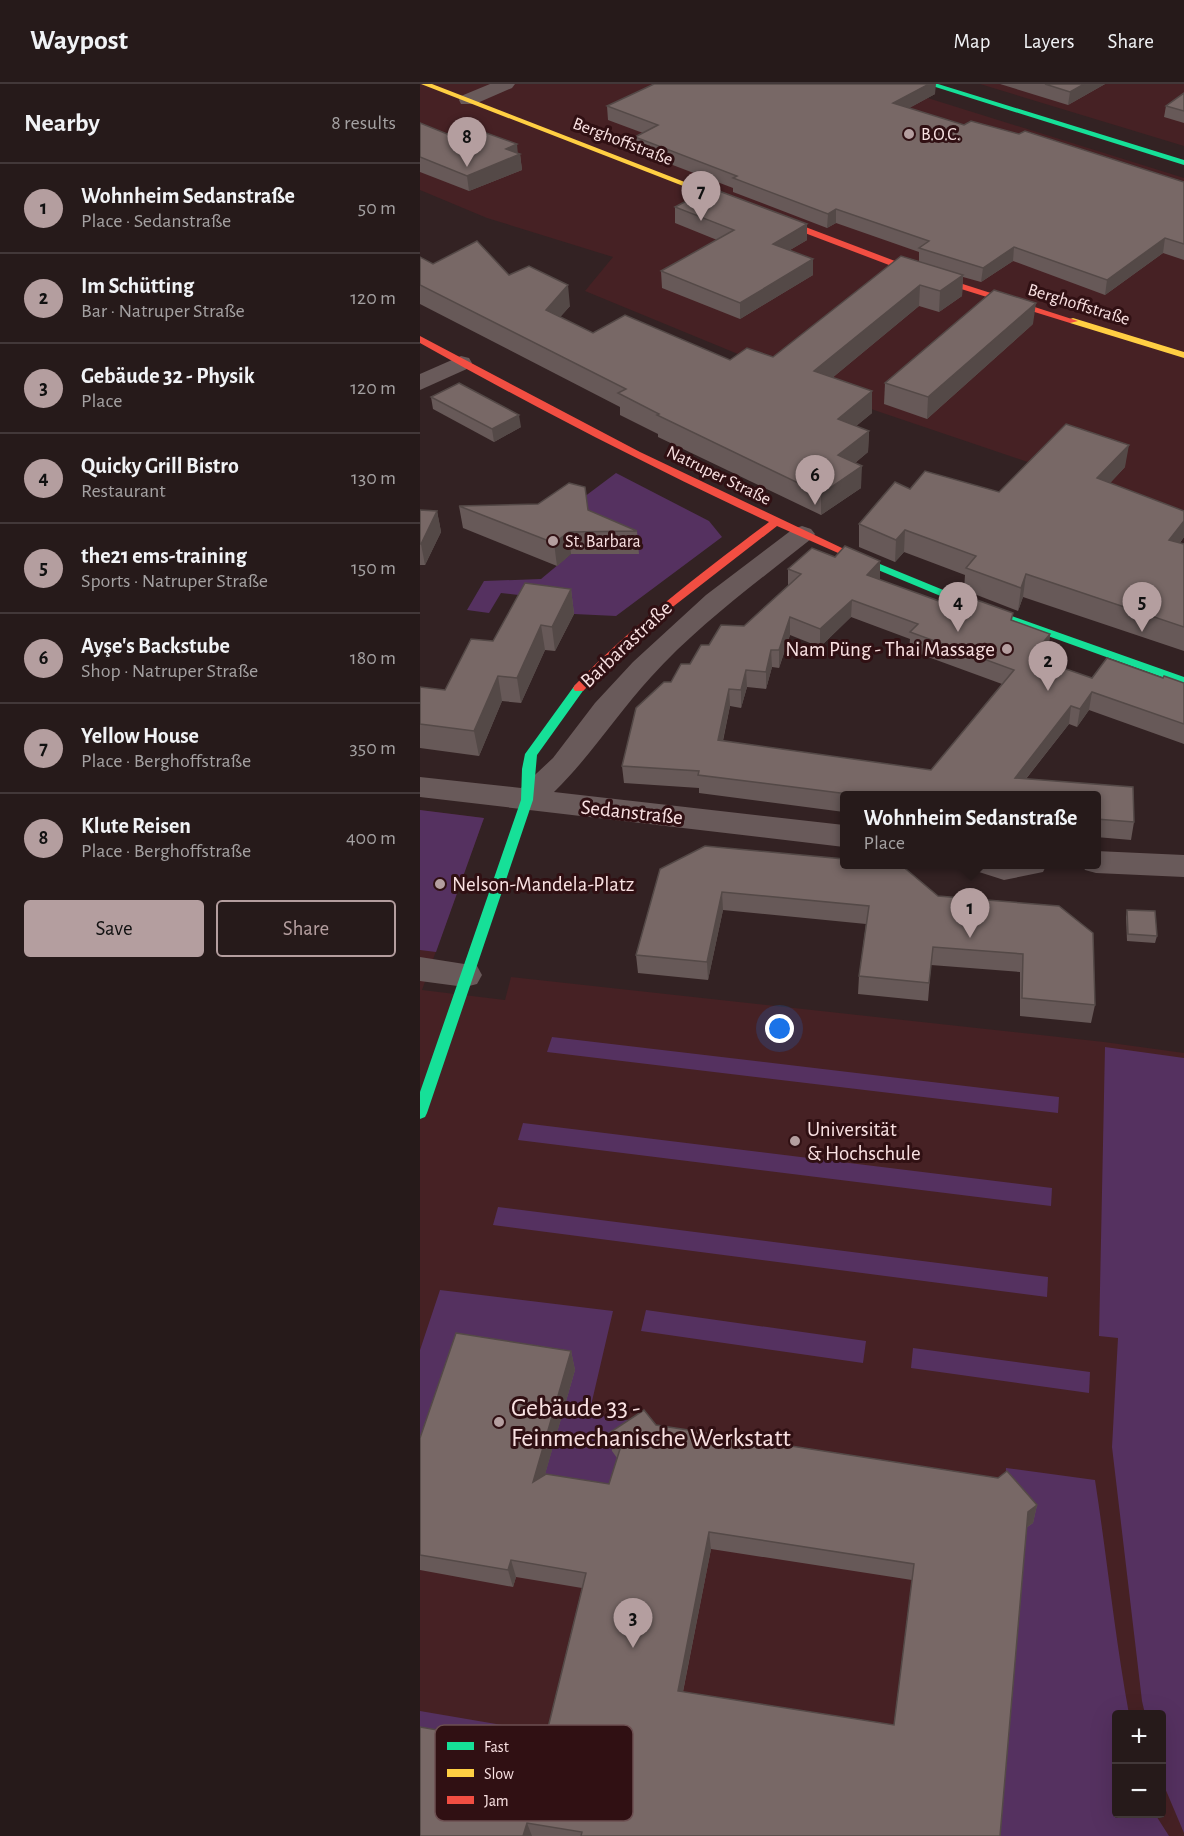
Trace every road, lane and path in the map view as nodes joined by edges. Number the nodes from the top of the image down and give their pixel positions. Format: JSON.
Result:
{"nodes":[{"id":1,"x":425,"y":84,"type":"edge"},
{"id":2,"x":506,"y":84,"type":"edge"},
{"id":3,"x":930,"y":84,"type":"edge"},
{"id":4,"x":468,"y":100,"type":"junction"},
{"id":5,"x":1184,"y":163,"type":"edge"},
{"id":6,"x":420,"y":339,"type":"edge"},
{"id":7,"x":1184,"y":355,"type":"edge"},
{"id":8,"x":461,"y":363,"type":"junction"},
{"id":9,"x":420,"y":383,"type":"edge"},
{"id":10,"x":775,"y":522,"type":"junction"},
{"id":11,"x":802,"y":534,"type":"junction"},
{"id":12,"x":1184,"y":681,"type":"edge"},
{"id":13,"x":420,"y":787,"type":"edge"},
{"id":14,"x":527,"y":800,"type":"junction"},
{"id":15,"x":840,"y":836,"type":"edge"},
{"id":16,"x":1101,"y":862,"type":"edge"},
{"id":17,"x":1184,"y":866,"type":"edge"},
{"id":18,"x":420,"y":969,"type":"edge"},
{"id":19,"x":465,"y":975,"type":"junction"},
{"id":20,"x":420,"y":1113,"type":"edge"}],
"edges":[{"from":1,"to":4,"type":"street","name":"Berghoffstraße"},
{"from":2,"to":4,"type":"street"},
{"from":3,"to":5,"type":"street"},
{"from":4,"to":7,"type":"street","name":"Berghoffstraße"},
{"from":6,"to":8,"type":"street","name":"Natruper Straße"},
{"from":8,"to":9,"type":"street"},
{"from":8,"to":10,"type":"street","name":"Natruper Straße"},
{"from":10,"to":11,"type":"street","name":"Natruper Straße"},
{"from":10,"to":14,"type":"street","name":"Barbarastraße"},
{"from":11,"to":12,"type":"street","name":"Natruper Straße"},
{"from":11,"to":14,"type":"street","name":"Barbarastraße"},
{"from":13,"to":14,"type":"street","name":"Sedanstraße"},
{"from":14,"to":15,"type":"street","name":"Sedanstraße"},
{"from":14,"to":19,"type":"street","name":"Barbarastraße"},
{"from":16,"to":17,"type":"street"},
{"from":18,"to":19,"type":"street"},
{"from":19,"to":20,"type":"street","name":"Barbarastraße"}]}
